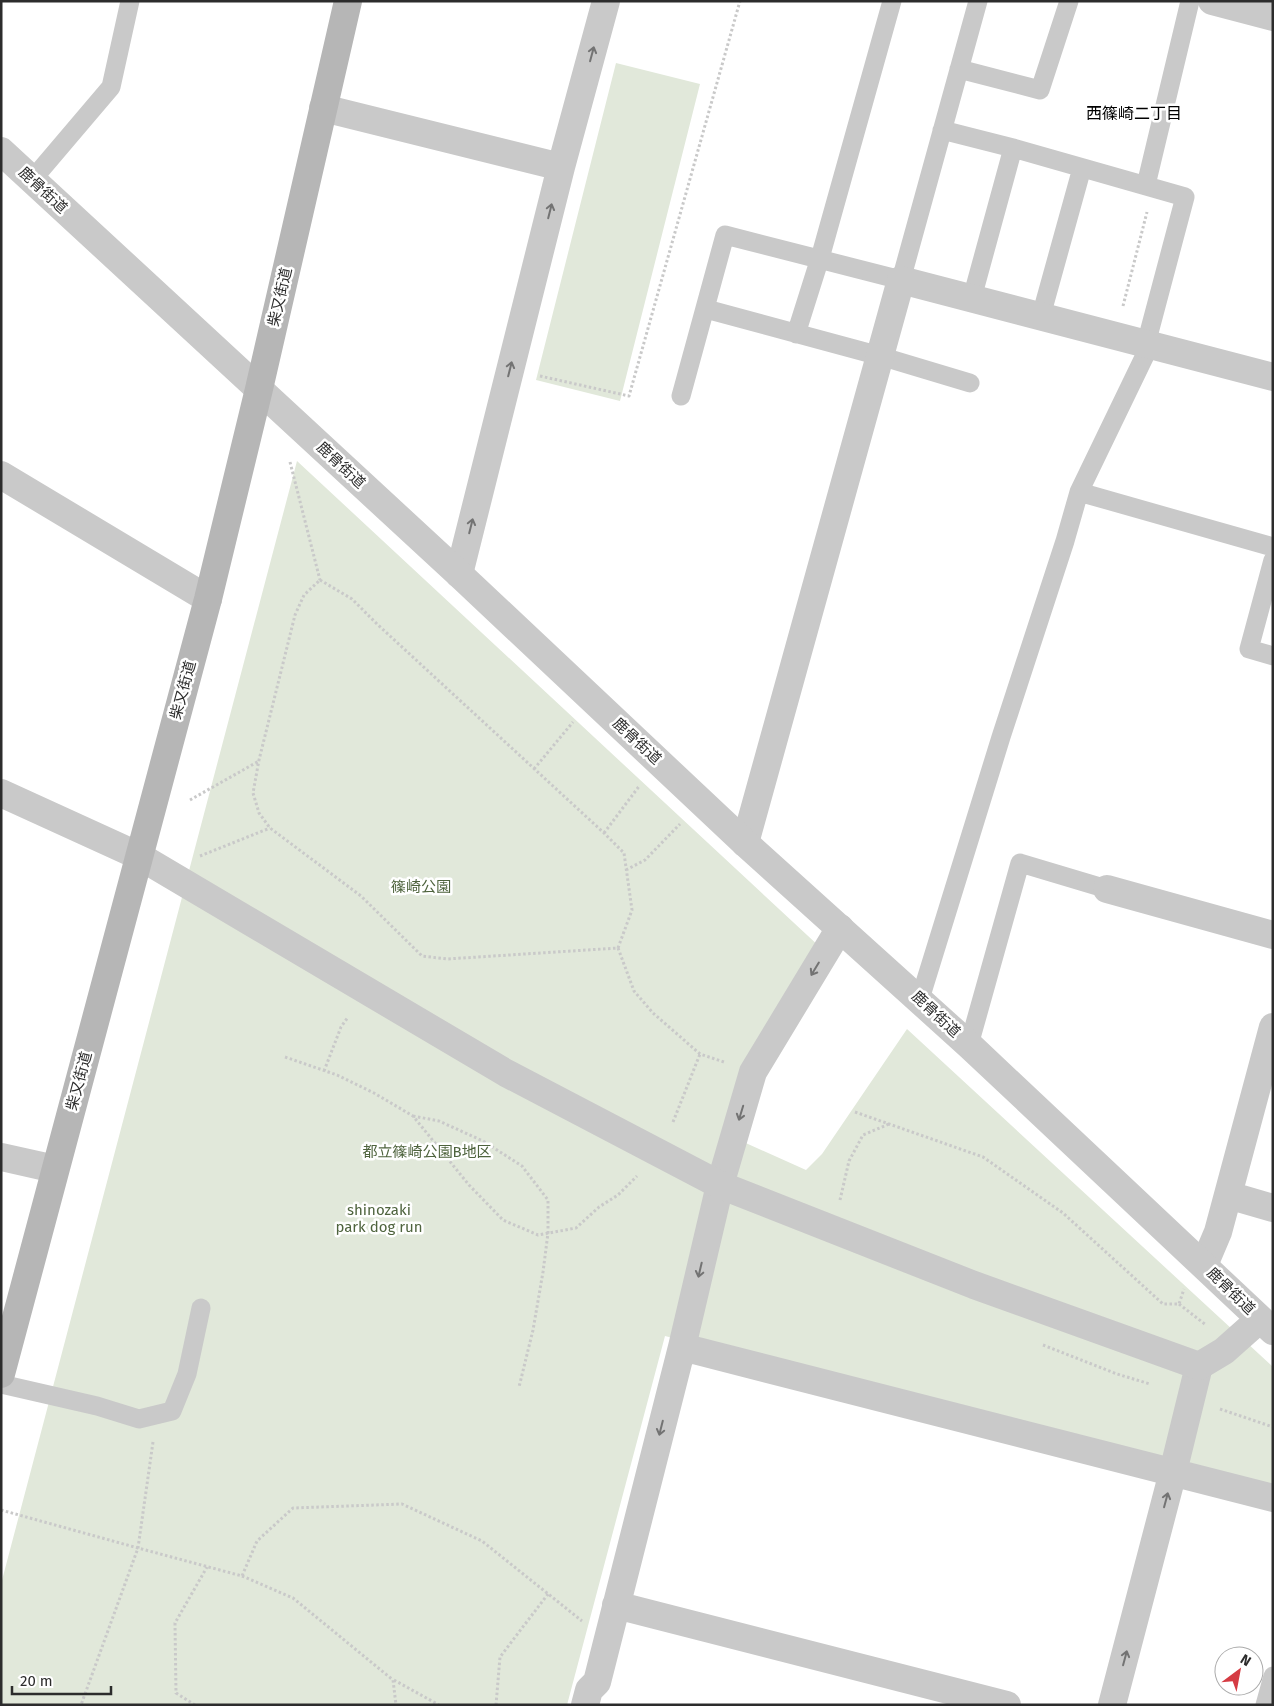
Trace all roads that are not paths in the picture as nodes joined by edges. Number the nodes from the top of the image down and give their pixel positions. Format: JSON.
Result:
{"nodes":[{"id":1,"x":130,"y":1,"type":"edge"},
{"id":2,"x":348,"y":1,"type":"edge"},
{"id":3,"x":606,"y":1,"type":"edge"},
{"id":4,"x":892,"y":1,"type":"edge"},
{"id":5,"x":978,"y":1,"type":"edge"},
{"id":6,"x":1069,"y":1,"type":"edge"},
{"id":7,"x":1190,"y":1,"type":"edge"},
{"id":8,"x":1212,"y":1,"type":"edge"},
{"id":9,"x":1273,"y":17,"type":"edge"},
{"id":10,"x":959,"y":69,"type":"junction"},
{"id":11,"x":323,"y":108,"type":"junction"},
{"id":12,"x":942,"y":130,"type":"junction"},
{"id":13,"x":1012,"y":148,"type":"junction"},
{"id":14,"x":1,"y":151,"type":"edge"},
{"id":15,"x":561,"y":167,"type":"junction"},
{"id":16,"x":1082,"y":168,"type":"junction"},
{"id":17,"x":32,"y":180,"type":"junction"},
{"id":18,"x":1150,"y":186,"type":"junction"},
{"id":19,"x":820,"y":258,"type":"junction"},
{"id":20,"x":900,"y":280,"type":"junction"},
{"id":21,"x":972,"y":298,"type":"junction"},
{"id":22,"x":706,"y":309,"type":"junction"},
{"id":23,"x":1041,"y":316,"type":"junction"},
{"id":24,"x":796,"y":334,"type":"junction"},
{"id":25,"x":1148,"y":344,"type":"junction"},
{"id":26,"x":880,"y":356,"type":"junction"},
{"id":27,"x":1273,"y":377,"type":"edge"},
{"id":28,"x":970,"y":383,"type":"dead end"},
{"id":29,"x":259,"y":389,"type":"junction"},
{"id":30,"x":681,"y":396,"type":"dead end"},
{"id":31,"x":1,"y":475,"type":"edge"},
{"id":32,"x":1079,"y":492,"type":"junction"},
{"id":33,"x":1273,"y":547,"type":"edge"},
{"id":34,"x":1273,"y":560,"type":"edge"},
{"id":35,"x":459,"y":574,"type":"junction"},
{"id":36,"x":208,"y":599,"type":"junction"},
{"id":37,"x":1273,"y":656,"type":"edge"},
{"id":38,"x":1,"y":794,"type":"edge"},
{"id":39,"x":745,"y":843,"type":"junction"},
{"id":40,"x":138,"y":856,"type":"junction"},
{"id":41,"x":1106,"y":889,"type":"joint"},
{"id":42,"x":840,"y":928,"type":"junction"},
{"id":43,"x":1273,"y":935,"type":"edge"},
{"id":44,"x":920,"y":999,"type":"junction"},
{"id":45,"x":1273,"y":1027,"type":"edge"},
{"id":46,"x":969,"y":1045,"type":"junction"},
{"id":47,"x":1,"y":1157,"type":"edge"},
{"id":48,"x":55,"y":1169,"type":"junction"},
{"id":49,"x":720,"y":1184,"type":"junction"},
{"id":50,"x":1228,"y":1195,"type":"junction"},
{"id":51,"x":1273,"y":1208,"type":"edge"},
{"id":52,"x":1199,"y":1260,"type":"junction"},
{"id":53,"x":201,"y":1308,"type":"dead end"},
{"id":54,"x":1266,"y":1325,"type":"edge"},
{"id":55,"x":682,"y":1347,"type":"junction"},
{"id":56,"x":1199,"y":1366,"type":"junction"},
{"id":57,"x":1,"y":1374,"type":"edge"},
{"id":58,"x":1,"y":1384,"type":"edge"},
{"id":59,"x":1173,"y":1472,"type":"junction"},
{"id":60,"x":1273,"y":1498,"type":"edge"},
{"id":61,"x":616,"y":1605,"type":"junction"},
{"id":62,"x":1273,"y":1676,"type":"edge"},
{"id":63,"x":585,"y":1705,"type":"edge"},
{"id":64,"x":1007,"y":1705,"type":"edge"},
{"id":65,"x":1112,"y":1705,"type":"edge"},
{"id":66,"x":1265,"y":1705,"type":"edge"}],
"edges":[{"from":1,"to":17,"type":"lane"},
{"from":2,"to":11,"type":"main road","name":"柴又街道"},
{"from":15,"to":3,"type":"street","one_way":true},
{"from":4,"to":19,"type":"lane"},
{"from":5,"to":10,"type":"lane"},
{"from":6,"to":10,"type":"lane"},
{"from":7,"to":18,"type":"lane"},
{"from":8,"to":9,"type":"street"},
{"from":10,"to":12,"type":"lane"},
{"from":11,"to":15,"type":"street"},
{"from":11,"to":29,"type":"main road","name":"柴又街道"},
{"from":12,"to":13,"type":"lane"},
{"from":12,"to":20,"type":"lane"},
{"from":13,"to":16,"type":"lane"},
{"from":13,"to":21,"type":"lane"},
{"from":14,"to":17,"type":"street","name":"鹿骨街道"},
{"from":35,"to":15,"type":"street","one_way":true},
{"from":16,"to":18,"type":"lane"},
{"from":16,"to":23,"type":"lane"},
{"from":17,"to":29,"type":"street","name":"鹿骨街道"},
{"from":18,"to":25,"type":"lane"},
{"from":19,"to":20,"type":"lane"},
{"from":19,"to":22,"type":"lane"},
{"from":19,"to":24,"type":"lane"},
{"from":20,"to":21,"type":"street"},
{"from":20,"to":26,"type":"street"},
{"from":21,"to":23,"type":"street"},
{"from":22,"to":24,"type":"lane"},
{"from":22,"to":30,"type":"lane"},
{"from":23,"to":25,"type":"street"},
{"from":24,"to":26,"type":"lane"},
{"from":25,"to":27,"type":"street"},
{"from":25,"to":32,"type":"lane"},
{"from":26,"to":28,"type":"lane"},
{"from":26,"to":39,"type":"street"},
{"from":29,"to":35,"type":"street","name":"鹿骨街道"},
{"from":29,"to":36,"type":"main road","name":"柴又街道"},
{"from":31,"to":36,"type":"street"},
{"from":32,"to":33,"type":"lane"},
{"from":32,"to":44,"type":"lane"},
{"from":34,"to":37,"type":"lane"},
{"from":35,"to":39,"type":"street","name":"鹿骨街道"},
{"from":36,"to":40,"type":"main road","name":"柴又街道"},
{"from":38,"to":40,"type":"street"},
{"from":39,"to":42,"type":"street","name":"鹿骨街道"},
{"from":40,"to":48,"type":"main road","name":"柴又街道"},
{"from":40,"to":49,"type":"street"},
{"from":41,"to":43,"type":"street"},
{"from":41,"to":46,"type":"lane"},
{"from":42,"to":44,"type":"street","name":"鹿骨街道"},
{"from":42,"to":49,"type":"street","one_way":true},
{"from":44,"to":46,"type":"street","name":"鹿骨街道"},
{"from":45,"to":50,"type":"street"},
{"from":46,"to":52,"type":"street","name":"鹿骨街道"},
{"from":47,"to":48,"type":"street"},
{"from":48,"to":57,"type":"main road","name":"柴又街道"},
{"from":49,"to":55,"type":"street","one_way":true},
{"from":49,"to":56,"type":"street"},
{"from":50,"to":51,"type":"street"},
{"from":50,"to":52,"type":"street"},
{"from":52,"to":54,"type":"street","name":"鹿骨街道"},
{"from":53,"to":58,"type":"lane"},
{"from":54,"to":56,"type":"street"},
{"from":55,"to":59,"type":"street"},
{"from":55,"to":61,"type":"street","one_way":true},
{"from":56,"to":59,"type":"street"},
{"from":59,"to":60,"type":"street"},
{"from":65,"to":59,"type":"street","one_way":true},
{"from":61,"to":63,"type":"street"},
{"from":61,"to":64,"type":"street"},
{"from":62,"to":66,"type":"lane"}]}
